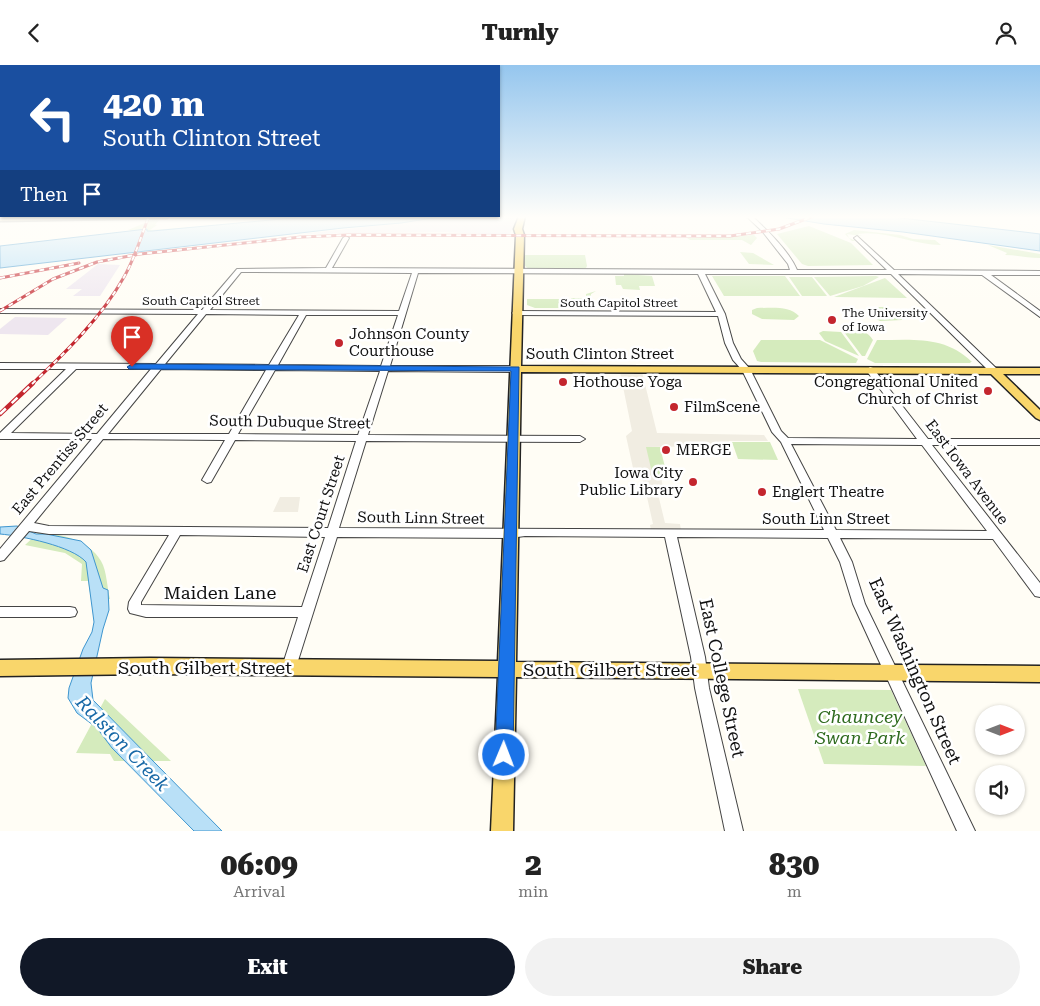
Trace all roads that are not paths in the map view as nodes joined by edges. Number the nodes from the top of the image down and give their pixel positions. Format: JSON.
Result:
{"nodes":[{"id":1,"x":338,"y":252,"type":"edge"},
{"id":2,"x":519,"y":252,"type":"edge"},
{"id":3,"x":774,"y":252,"type":"edge"},
{"id":4,"x":871,"y":252,"type":"edge"},
{"id":5,"x":328,"y":270,"type":"junction"},
{"id":6,"x":416,"y":270,"type":"junction"},
{"id":7,"x":793,"y":270,"type":"junction"},
{"id":8,"x":518,"y":271,"type":"junction"},
{"id":9,"x":700,"y":271,"type":"junction"},
{"id":10,"x":892,"y":272,"type":"junction"},
{"id":11,"x":983,"y":272,"type":"junction"},
{"id":12,"x":1040,"y":273,"type":"edge"},
{"id":13,"x":4,"y":311,"type":"edge"},
{"id":14,"x":204,"y":312,"type":"junction"},
{"id":15,"x":304,"y":312,"type":"junction"},
{"id":16,"x":402,"y":313,"type":"junction"},
{"id":17,"x":516,"y":313,"type":"junction"},
{"id":18,"x":721,"y":314,"type":"junction"},
{"id":19,"x":1040,"y":315,"type":"edge"},
{"id":20,"x":0,"y":317,"type":"edge"},
{"id":21,"x":0,"y":366,"type":"edge"},
{"id":22,"x":73,"y":367,"type":"junction"},
{"id":23,"x":158,"y":367,"type":"junction"},
{"id":24,"x":272,"y":367,"type":"junction"},
{"id":25,"x":384,"y":368,"type":"junction"},
{"id":26,"x":516,"y":369,"type":"junction"},
{"id":27,"x":746,"y":369,"type":"junction"},
{"id":28,"x":870,"y":370,"type":"junction"},
{"id":29,"x":994,"y":371,"type":"junction"},
{"id":30,"x":1040,"y":371,"type":"edge"},
{"id":31,"x":1040,"y":415,"type":"edge"},
{"id":32,"x":101,"y":435,"type":"junction"},
{"id":33,"x":1,"y":436,"type":"edge"},
{"id":34,"x":232,"y":437,"type":"junction"},
{"id":35,"x":362,"y":438,"type":"junction"},
{"id":36,"x":513,"y":439,"type":"junction"},
{"id":37,"x":580,"y":439,"type":"dead end"},
{"id":38,"x":785,"y":441,"type":"junction"},
{"id":39,"x":925,"y":441,"type":"junction"},
{"id":40,"x":1040,"y":442,"type":"edge"},
{"id":41,"x":207,"y":480,"type":"dead end"},
{"id":42,"x":26,"y":526,"type":"junction"},
{"id":43,"x":177,"y":531,"type":"junction"},
{"id":44,"x":332,"y":533,"type":"junction"},
{"id":45,"x":510,"y":534,"type":"junction"},
{"id":46,"x":670,"y":534,"type":"junction"},
{"id":47,"x":831,"y":534,"type":"junction"},
{"id":48,"x":997,"y":535,"type":"junction"},
{"id":49,"x":0,"y":557,"type":"edge"},
{"id":50,"x":1040,"y":592,"type":"edge"},
{"id":51,"x":0,"y":612,"type":"edge"},
{"id":52,"x":70,"y":612,"type":"dead end"},
{"id":53,"x":306,"y":612,"type":"junction"},
{"id":54,"x":289,"y":667,"type":"junction"},
{"id":55,"x":0,"y":669,"type":"edge"},
{"id":56,"x":507,"y":670,"type":"junction"},
{"id":57,"x":700,"y":671,"type":"junction"},
{"id":58,"x":892,"y":673,"type":"junction"},
{"id":59,"x":1040,"y":674,"type":"edge"},
{"id":60,"x":502,"y":831,"type":"edge"},
{"id":61,"x":734,"y":831,"type":"edge"},
{"id":62,"x":966,"y":831,"type":"edge"}],
"edges":[{"from":1,"to":5,"type":"street"},
{"from":2,"to":8,"type":"main road"},
{"from":3,"to":7,"type":"street"},
{"from":4,"to":10,"type":"street"},
{"from":5,"to":6,"type":"street"},
{"from":5,"to":14,"type":"street","name":"East Prentiss Street"},
{"from":6,"to":8,"type":"street"},
{"from":6,"to":16,"type":"street","name":"East Court Street"},
{"from":7,"to":9,"type":"street"},
{"from":7,"to":10,"type":"street"},
{"from":8,"to":9,"type":"street"},
{"from":8,"to":17,"type":"main road"},
{"from":9,"to":18,"type":"street","name":"East Washington Street"},
{"from":10,"to":11,"type":"street"},
{"from":10,"to":29,"type":"street"},
{"from":11,"to":12,"type":"street"},
{"from":11,"to":19,"type":"street"},
{"from":13,"to":14,"type":"street","name":"South Capitol Street"},
{"from":13,"to":20,"type":"street"},
{"from":14,"to":15,"type":"street","name":"South Capitol Street"},
{"from":14,"to":23,"type":"street","name":"East Prentiss Street"},
{"from":15,"to":16,"type":"street","name":"South Capitol Street"},
{"from":15,"to":24,"type":"street"},
{"from":16,"to":25,"type":"street","name":"East Court Street"},
{"from":17,"to":18,"type":"street","name":"South Capitol Street"},
{"from":17,"to":26,"type":"main road"},
{"from":18,"to":27,"type":"street","name":"East Washington Street"},
{"from":21,"to":22,"type":"street","name":"South Clinton Street"},
{"from":22,"to":23,"type":"street","name":"South Clinton Street"},
{"from":22,"to":33,"type":"street"},
{"from":23,"to":24,"type":"street","name":"South Clinton Street"},
{"from":23,"to":32,"type":"street","name":"East Prentiss Street"},
{"from":24,"to":25,"type":"street","name":"South Clinton Street"},
{"from":24,"to":34,"type":"street"},
{"from":25,"to":26,"type":"street","name":"South Clinton Street"},
{"from":25,"to":35,"type":"street","name":"East Court Street"},
{"from":26,"to":27,"type":"main road","name":"South Clinton Street"},
{"from":26,"to":36,"type":"main road"},
{"from":27,"to":28,"type":"main road","name":"South Clinton Street"},
{"from":27,"to":38,"type":"street","name":"East Washington Street"},
{"from":28,"to":29,"type":"main road","name":"South Clinton Street"},
{"from":28,"to":39,"type":"street","name":"East Iowa Avenue"},
{"from":29,"to":30,"type":"main road","name":"South Clinton Street"},
{"from":29,"to":31,"type":"main road"},
{"from":32,"to":33,"type":"street","name":"South Dubuque Street"},
{"from":32,"to":34,"type":"street","name":"South Dubuque Street"},
{"from":32,"to":42,"type":"street","name":"East Prentiss Street"},
{"from":34,"to":35,"type":"street","name":"South Dubuque Street"},
{"from":34,"to":41,"type":"street"},
{"from":35,"to":36,"type":"street","name":"South Dubuque Street"},
{"from":35,"to":44,"type":"street","name":"East Court Street"},
{"from":36,"to":37,"type":"street","name":"South Dubuque Street"},
{"from":36,"to":45,"type":"main road"},
{"from":38,"to":39,"type":"street"},
{"from":38,"to":47,"type":"street","name":"East Washington Street"},
{"from":39,"to":40,"type":"street"},
{"from":39,"to":48,"type":"street","name":"East Iowa Avenue"},
{"from":42,"to":43,"type":"street","name":"South Linn Street"},
{"from":42,"to":49,"type":"street","name":"East Prentiss Street"},
{"from":43,"to":44,"type":"street","name":"South Linn Street"},
{"from":43,"to":53,"type":"street","name":"Maiden Lane"},
{"from":44,"to":45,"type":"street","name":"South Linn Street"},
{"from":44,"to":53,"type":"street","name":"East Court Street"},
{"from":45,"to":46,"type":"street","name":"South Linn Street"},
{"from":45,"to":56,"type":"main road"},
{"from":46,"to":47,"type":"street","name":"South Linn Street"},
{"from":46,"to":57,"type":"street","name":"East College Street"},
{"from":47,"to":48,"type":"street","name":"South Linn Street"},
{"from":47,"to":58,"type":"street","name":"East Washington Street"},
{"from":48,"to":50,"type":"street","name":"East Iowa Avenue"},
{"from":51,"to":52,"type":"street"},
{"from":53,"to":54,"type":"street","name":"East Court Street"},
{"from":54,"to":55,"type":"main road","name":"South Gilbert Street"},
{"from":54,"to":56,"type":"main road","name":"South Gilbert Street"},
{"from":56,"to":57,"type":"main road","name":"South Gilbert Street"},
{"from":56,"to":60,"type":"main road"},
{"from":57,"to":58,"type":"main road","name":"South Gilbert Street"},
{"from":57,"to":61,"type":"street","name":"East College Street"},
{"from":58,"to":59,"type":"main road","name":"South Gilbert Street"},
{"from":58,"to":62,"type":"street","name":"East Washington Street"}]}
